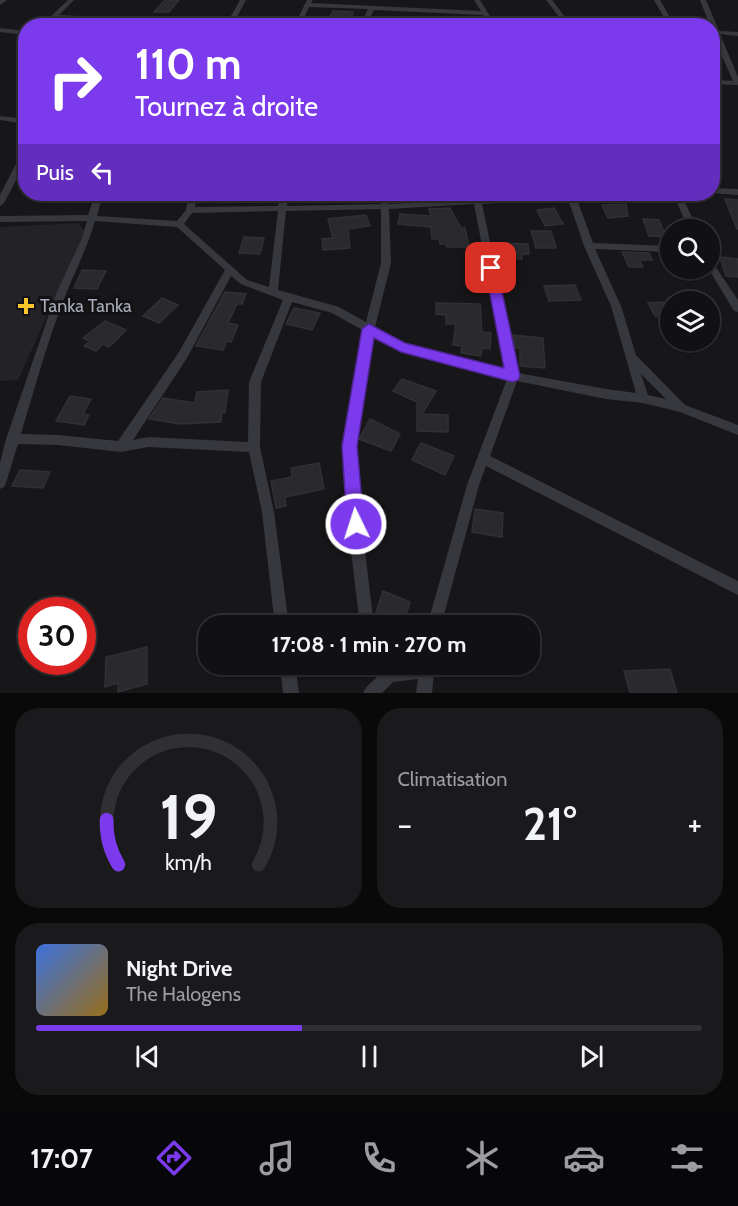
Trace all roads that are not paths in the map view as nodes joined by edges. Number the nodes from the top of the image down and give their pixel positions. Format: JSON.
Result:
{"nodes":[{"id":1,"x":4,"y":0,"type":"edge"},
{"id":2,"x":71,"y":0,"type":"edge"},
{"id":3,"x":243,"y":0,"type":"edge"},
{"id":4,"x":477,"y":0,"type":"edge"},
{"id":5,"x":549,"y":0,"type":"edge"},
{"id":6,"x":657,"y":0,"type":"edge"},
{"id":7,"x":703,"y":0,"type":"edge"},
{"id":8,"x":0,"y":3,"type":"edge"},
{"id":9,"x":309,"y":3,"type":"edge"},
{"id":10,"x":371,"y":9,"type":"junction"},
{"id":11,"x":485,"y":13,"type":"junction"},
{"id":12,"x":54,"y":16,"type":"joint"},
{"id":13,"x":93,"y":18,"type":"edge"},
{"id":14,"x":233,"y":18,"type":"edge"},
{"id":15,"x":301,"y":18,"type":"edge"},
{"id":16,"x":367,"y":18,"type":"edge"},
{"id":17,"x":488,"y":18,"type":"edge"},
{"id":18,"x":563,"y":18,"type":"edge"},
{"id":19,"x":667,"y":18,"type":"edge"},
{"id":20,"x":710,"y":18,"type":"edge"},
{"id":21,"x":0,"y":30,"type":"edge"},
{"id":22,"x":18,"y":32,"type":"edge"},
{"id":23,"x":720,"y":32,"type":"edge"},
{"id":24,"x":738,"y":34,"type":"edge"},
{"id":25,"x":720,"y":43,"type":"edge"},
{"id":26,"x":720,"y":82,"type":"edge"},
{"id":27,"x":738,"y":83,"type":"edge"},
{"id":28,"x":0,"y":118,"type":"edge"},
{"id":29,"x":18,"y":121,"type":"edge"},
{"id":30,"x":18,"y":168,"type":"edge"},
{"id":31,"x":720,"y":191,"type":"edge"},
{"id":32,"x":738,"y":192,"type":"edge"},
{"id":33,"x":96,"y":201,"type":"edge"},
{"id":34,"x":192,"y":201,"type":"edge"},
{"id":35,"x":283,"y":201,"type":"edge"},
{"id":36,"x":386,"y":201,"type":"edge"},
{"id":37,"x":447,"y":201,"type":"edge"},
{"id":38,"x":478,"y":201,"type":"edge"},
{"id":39,"x":573,"y":201,"type":"edge"},
{"id":40,"x":680,"y":201,"type":"edge"},
{"id":41,"x":0,"y":203,"type":"edge"},
{"id":42,"x":282,"y":207,"type":"junction"},
{"id":43,"x":387,"y":207,"type":"junction"},
{"id":44,"x":190,"y":210,"type":"junction"},
{"id":45,"x":90,"y":218,"type":"junction"},
{"id":46,"x":0,"y":219,"type":"edge"},
{"id":47,"x":689,"y":219,"type":"edge"},
{"id":48,"x":179,"y":224,"type":"junction"},
{"id":49,"x":589,"y":246,"type":"junction"},
{"id":50,"x":660,"y":249,"type":"edge"},
{"id":51,"x":230,"y":270,"type":"junction"},
{"id":52,"x":719,"y":279,"type":"edge"},
{"id":53,"x":273,"y":292,"type":"junction"},
{"id":54,"x":289,"y":298,"type":"junction"},
{"id":55,"x":738,"y":308,"type":"edge"},
{"id":56,"x":369,"y":329,"type":"junction"},
{"id":57,"x":631,"y":356,"type":"junction"},
{"id":58,"x":513,"y":376,"type":"junction"},
{"id":59,"x":643,"y":398,"type":"junction"},
{"id":60,"x":681,"y":408,"type":"junction"},
{"id":61,"x":738,"y":430,"type":"edge"},
{"id":62,"x":12,"y":439,"type":"junction"},
{"id":63,"x":121,"y":447,"type":"junction"},
{"id":64,"x":254,"y":447,"type":"junction"},
{"id":65,"x":483,"y":459,"type":"junction"},
{"id":66,"x":1,"y":476,"type":"edge"},
{"id":67,"x":738,"y":588,"type":"edge"},
{"id":68,"x":281,"y":615,"type":"edge"},
{"id":69,"x":366,"y":615,"type":"edge"},
{"id":70,"x":437,"y":615,"type":"edge"},
{"id":71,"x":289,"y":675,"type":"edge"},
{"id":72,"x":383,"y":675,"type":"edge"},
{"id":73,"x":427,"y":675,"type":"edge"},
{"id":74,"x":291,"y":693,"type":"edge"},
{"id":75,"x":371,"y":693,"type":"edge"},
{"id":76,"x":424,"y":693,"type":"edge"}],
"edges":[{"from":1,"to":8,"type":"street"},
{"from":2,"to":12,"type":"street"},
{"from":3,"to":14,"type":"street"},
{"from":4,"to":11,"type":"street"},
{"from":5,"to":18,"type":"street"},
{"from":6,"to":19,"type":"street"},
{"from":7,"to":20,"type":"street"},
{"from":9,"to":10,"type":"street"},
{"from":9,"to":15,"type":"street"},
{"from":10,"to":11,"type":"street"},
{"from":10,"to":16,"type":"street"},
{"from":11,"to":17,"type":"street"},
{"from":12,"to":13,"type":"street"},
{"from":21,"to":22,"type":"street"},
{"from":23,"to":24,"type":"street"},
{"from":25,"to":27,"type":"street"},
{"from":26,"to":27,"type":"street"},
{"from":28,"to":29,"type":"street"},
{"from":30,"to":41,"type":"street"},
{"from":31,"to":32,"type":"street"},
{"from":33,"to":45,"type":"street"},
{"from":34,"to":44,"type":"street"},
{"from":35,"to":42,"type":"street"},
{"from":36,"to":43,"type":"street"},
{"from":37,"to":43,"type":"street"},
{"from":38,"to":58,"type":"street"},
{"from":39,"to":49,"type":"street"},
{"from":40,"to":47,"type":"street"},
{"from":42,"to":43,"type":"street"},
{"from":42,"to":44,"type":"street"},
{"from":42,"to":53,"type":"street"},
{"from":43,"to":56,"type":"street"},
{"from":44,"to":48,"type":"street"},
{"from":45,"to":46,"type":"street"},
{"from":45,"to":48,"type":"street"},
{"from":45,"to":62,"type":"street"},
{"from":48,"to":51,"type":"street"},
{"from":49,"to":50,"type":"street"},
{"from":49,"to":57,"type":"street"},
{"from":51,"to":53,"type":"street"},
{"from":51,"to":63,"type":"street"},
{"from":52,"to":55,"type":"street"},
{"from":53,"to":54,"type":"street"},
{"from":54,"to":56,"type":"street"},
{"from":54,"to":64,"type":"street"},
{"from":56,"to":58,"type":"street"},
{"from":56,"to":69,"type":"street"},
{"from":57,"to":59,"type":"street"},
{"from":57,"to":60,"type":"street"},
{"from":58,"to":59,"type":"street"},
{"from":58,"to":65,"type":"street"},
{"from":59,"to":60,"type":"street"},
{"from":60,"to":61,"type":"street"},
{"from":62,"to":63,"type":"street"},
{"from":62,"to":66,"type":"street"},
{"from":63,"to":64,"type":"street"},
{"from":64,"to":68,"type":"street"},
{"from":65,"to":67,"type":"street"},
{"from":65,"to":70,"type":"street"},
{"from":71,"to":74,"type":"street"},
{"from":72,"to":75,"type":"street"},
{"from":73,"to":76,"type":"street"}]}
